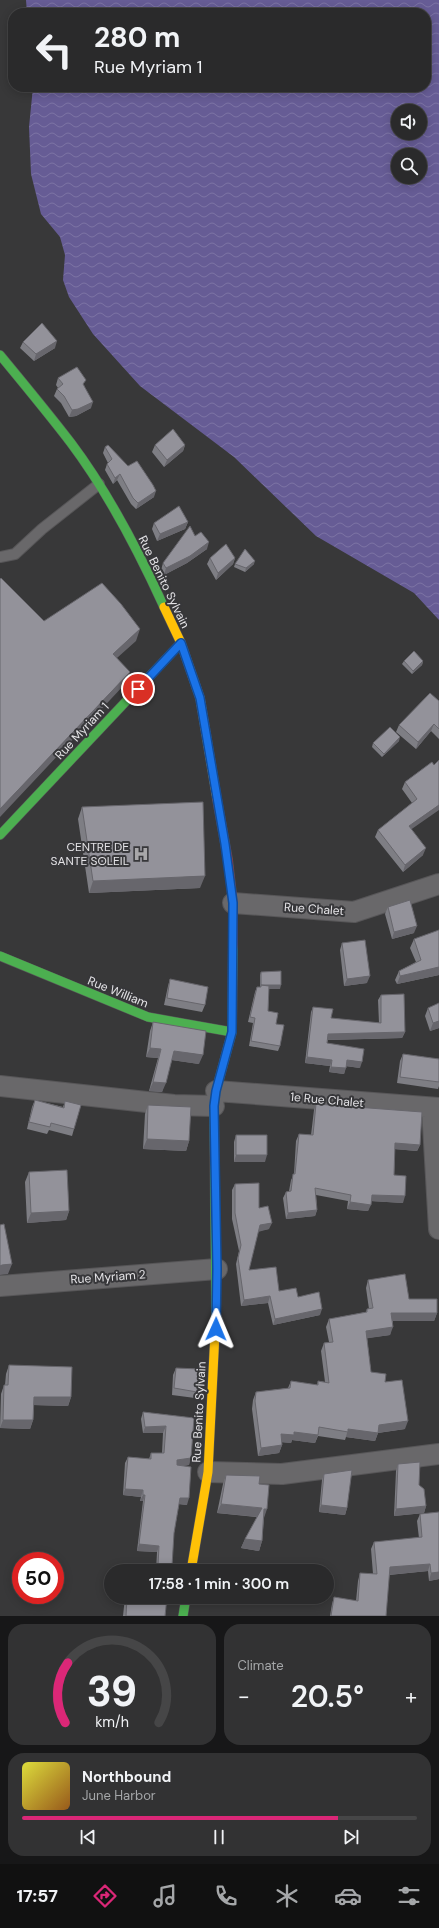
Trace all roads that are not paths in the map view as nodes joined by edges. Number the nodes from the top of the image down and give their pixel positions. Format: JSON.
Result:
{"nodes":[{"id":1,"x":0,"y":355,"type":"edge"},
{"id":2,"x":98,"y":484,"type":"junction"},
{"id":3,"x":0,"y":558,"type":"edge"},
{"id":4,"x":181,"y":643,"type":"junction"},
{"id":5,"x":0,"y":835,"type":"edge"},
{"id":6,"x":439,"y":884,"type":"edge"},
{"id":7,"x":233,"y":903,"type":"junction"},
{"id":8,"x":0,"y":956,"type":"edge"},
{"id":9,"x":232,"y":1032,"type":"junction"},
{"id":10,"x":0,"y":1086,"type":"edge"},
{"id":11,"x":215,"y":1098,"type":"junction"},
{"id":12,"x":435,"y":1108,"type":"edge"},
{"id":13,"x":439,"y":1229,"type":"edge"},
{"id":14,"x":217,"y":1269,"type":"junction"},
{"id":15,"x":0,"y":1286,"type":"edge"},
{"id":16,"x":439,"y":1454,"type":"edge"},
{"id":17,"x":208,"y":1472,"type":"junction"},
{"id":18,"x":192,"y":1564,"type":"edge"},
{"id":19,"x":185,"y":1604,"type":"edge"},
{"id":20,"x":183,"y":1616,"type":"edge"}],
"edges":[{"from":1,"to":2,"type":"main road","name":"Rue Benito Sylvain"},
{"from":2,"to":3,"type":"lane"},
{"from":2,"to":4,"type":"main road","name":"Rue Benito Sylvain"},
{"from":4,"to":5,"type":"main road","name":"Rue Myriam 1"},
{"from":4,"to":7,"type":"main road","name":"Rue Benito Sylvain"},
{"from":6,"to":7,"type":"street","name":"Rue Chalet"},
{"from":7,"to":9,"type":"main road","name":"Rue Benito Sylvain"},
{"from":8,"to":9,"type":"main road","name":"Rue William"},
{"from":9,"to":11,"type":"main road","name":"Rue Benito Sylvain"},
{"from":10,"to":11,"type":"street","name":"1e Rue Chalet"},
{"from":11,"to":12,"type":"street","name":"1e Rue Chalet"},
{"from":11,"to":14,"type":"main road","name":"Rue Benito Sylvain"},
{"from":12,"to":13,"type":"street"},
{"from":14,"to":15,"type":"street","name":"Rue Myriam 2"},
{"from":14,"to":17,"type":"main road","name":"Rue Benito Sylvain"},
{"from":16,"to":17,"type":"street"},
{"from":17,"to":18,"type":"main road","name":"Rue Benito Sylvain"},
{"from":19,"to":20,"type":"main road"}]}
